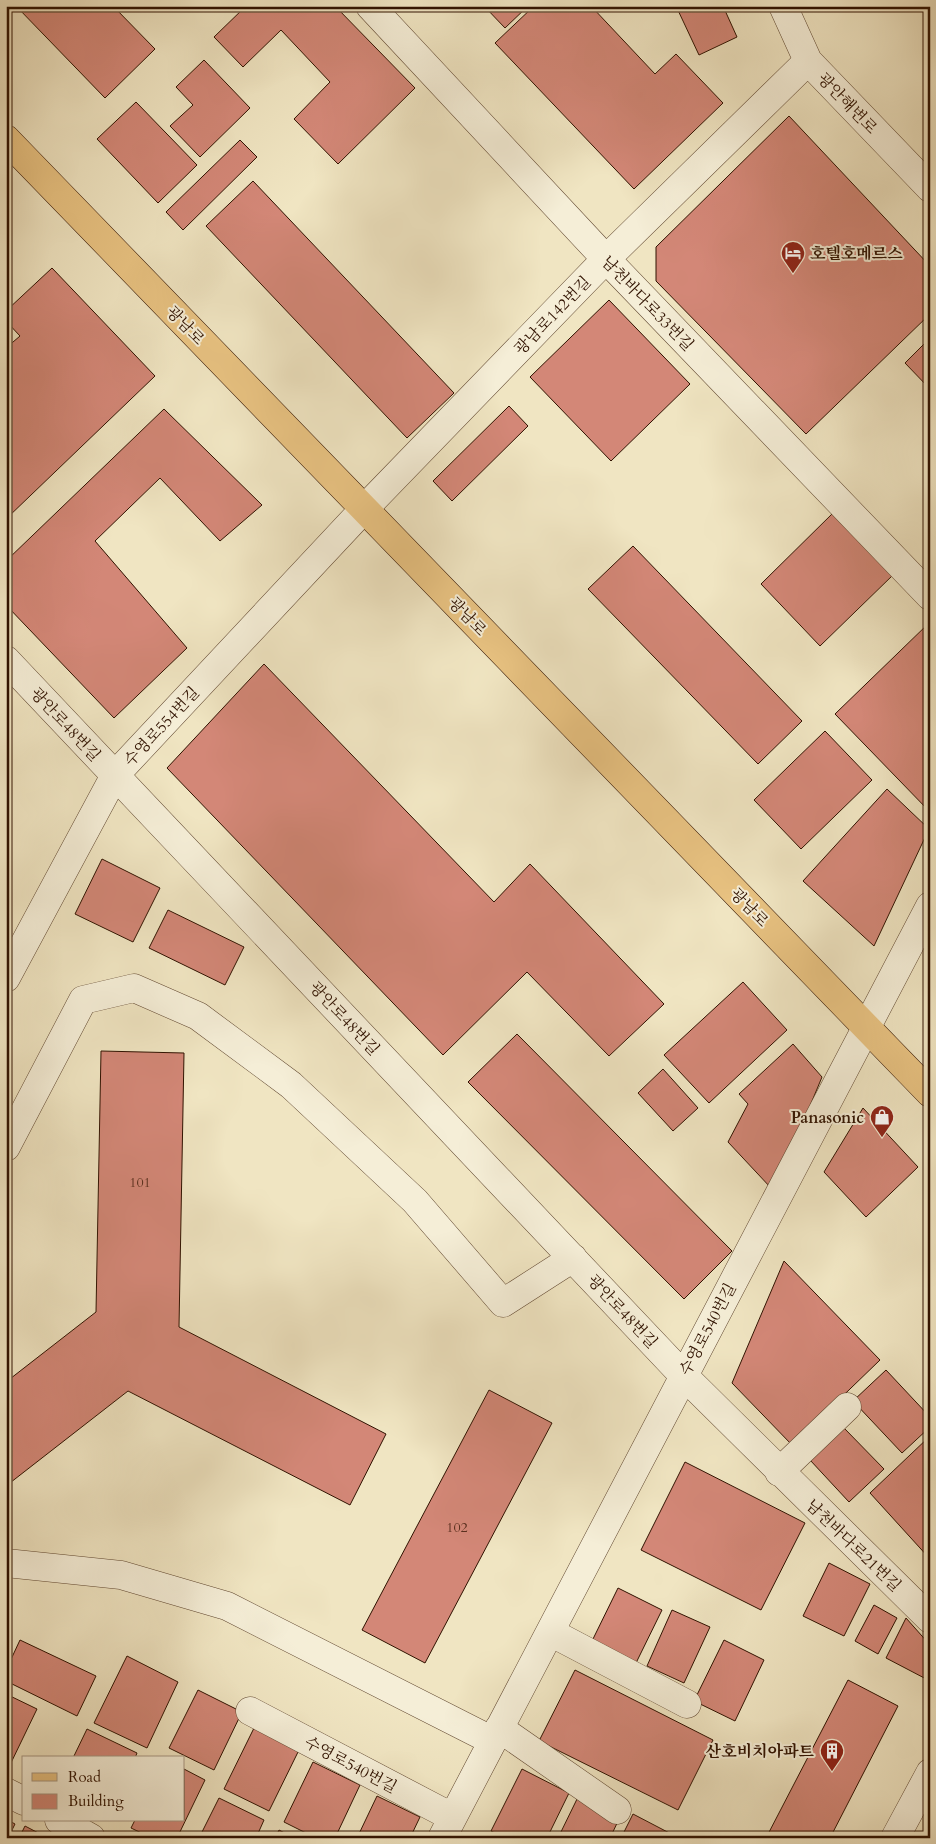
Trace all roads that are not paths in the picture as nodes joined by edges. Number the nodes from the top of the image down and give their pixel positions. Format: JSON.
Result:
{"nodes":[{"id":1,"x":370,"y":6,"type":"edge"},
{"id":2,"x":783,"y":6,"type":"edge"},
{"id":3,"x":808,"y":61,"type":"junction"},
{"id":4,"x":6,"y":139,"type":"edge"},
{"id":5,"x":930,"y":188,"type":"edge"},
{"id":6,"x":606,"y":259,"type":"junction"},
{"id":7,"x":364,"y":509,"type":"junction"},
{"id":8,"x":930,"y":596,"type":"edge"},
{"id":9,"x":6,"y":660,"type":"edge"},
{"id":10,"x":115,"y":775,"type":"junction"},
{"id":11,"x":930,"y":906,"type":"edge"},
{"id":12,"x":6,"y":978,"type":"edge"},
{"id":13,"x":865,"y":1027,"type":"junction"},
{"id":14,"x":930,"y":1094,"type":"edge"},
{"id":15,"x":6,"y":1147,"type":"edge"},
{"id":16,"x":573,"y":1258,"type":"junction"},
{"id":17,"x":683,"y":1375,"type":"junction"},
{"id":18,"x":848,"y":1407,"type":"dead end"},
{"id":19,"x":779,"y":1472,"type":"junction"},
{"id":20,"x":6,"y":1563,"type":"edge"},
{"id":21,"x":930,"y":1619,"type":"edge"},
{"id":22,"x":550,"y":1632,"type":"junction"},
{"id":23,"x":687,"y":1704,"type":"dead end"},
{"id":24,"x":250,"y":1711,"type":"dead end"},
{"id":25,"x":496,"y":1735,"type":"junction"},
{"id":26,"x":930,"y":1773,"type":"edge"},
{"id":27,"x":6,"y":1792,"type":"edge"},
{"id":28,"x":22,"y":1800,"type":"edge"},
{"id":29,"x":617,"y":1810,"type":"dead end"},
{"id":30,"x":63,"y":1822,"type":"edge"},
{"id":31,"x":447,"y":1828,"type":"edge"},
{"id":32,"x":91,"y":1838,"type":"edge"},
{"id":33,"x":895,"y":1838,"type":"edge"}],
"edges":[{"from":1,"to":6,"type":"street","name":"남천바다로33번길"},
{"from":2,"to":3,"type":"street","name":"광안해변로"},
{"from":3,"to":5,"type":"street","name":"광안해변로"},
{"from":3,"to":6,"type":"street","name":"광남로142번길"},
{"from":4,"to":7,"type":"main road","name":"광남로"},
{"from":6,"to":7,"type":"street","name":"광남로142번길"},
{"from":6,"to":8,"type":"street","name":"남천바다로33번길"},
{"from":7,"to":10,"type":"street","name":"수영로554번길"},
{"from":7,"to":13,"type":"main road","name":"광남로"},
{"from":9,"to":10,"type":"street","name":"광안로48번길"},
{"from":10,"to":12,"type":"street","name":"수영로554번길"},
{"from":10,"to":16,"type":"street","name":"광안로48번길"},
{"from":11,"to":13,"type":"street","name":"수영로540번길"},
{"from":13,"to":14,"type":"main road","name":"광남로"},
{"from":13,"to":17,"type":"street","name":"수영로540번길"},
{"from":15,"to":16,"type":"street"},
{"from":16,"to":17,"type":"street","name":"광안로48번길"},
{"from":17,"to":19,"type":"street","name":"남천바다로21번길"},
{"from":17,"to":22,"type":"street","name":"수영로540번길"},
{"from":18,"to":19,"type":"street"},
{"from":19,"to":21,"type":"street","name":"남천바다로21번길"},
{"from":20,"to":25,"type":"street"},
{"from":22,"to":23,"type":"street"},
{"from":22,"to":25,"type":"street","name":"수영로540번길"},
{"from":24,"to":31,"type":"street","name":"수영로540번길"},
{"from":25,"to":29,"type":"street"},
{"from":25,"to":31,"type":"street","name":"수영로540번길"},
{"from":26,"to":33,"type":"street"},
{"from":27,"to":28,"type":"street"},
{"from":30,"to":32,"type":"street"}]}
